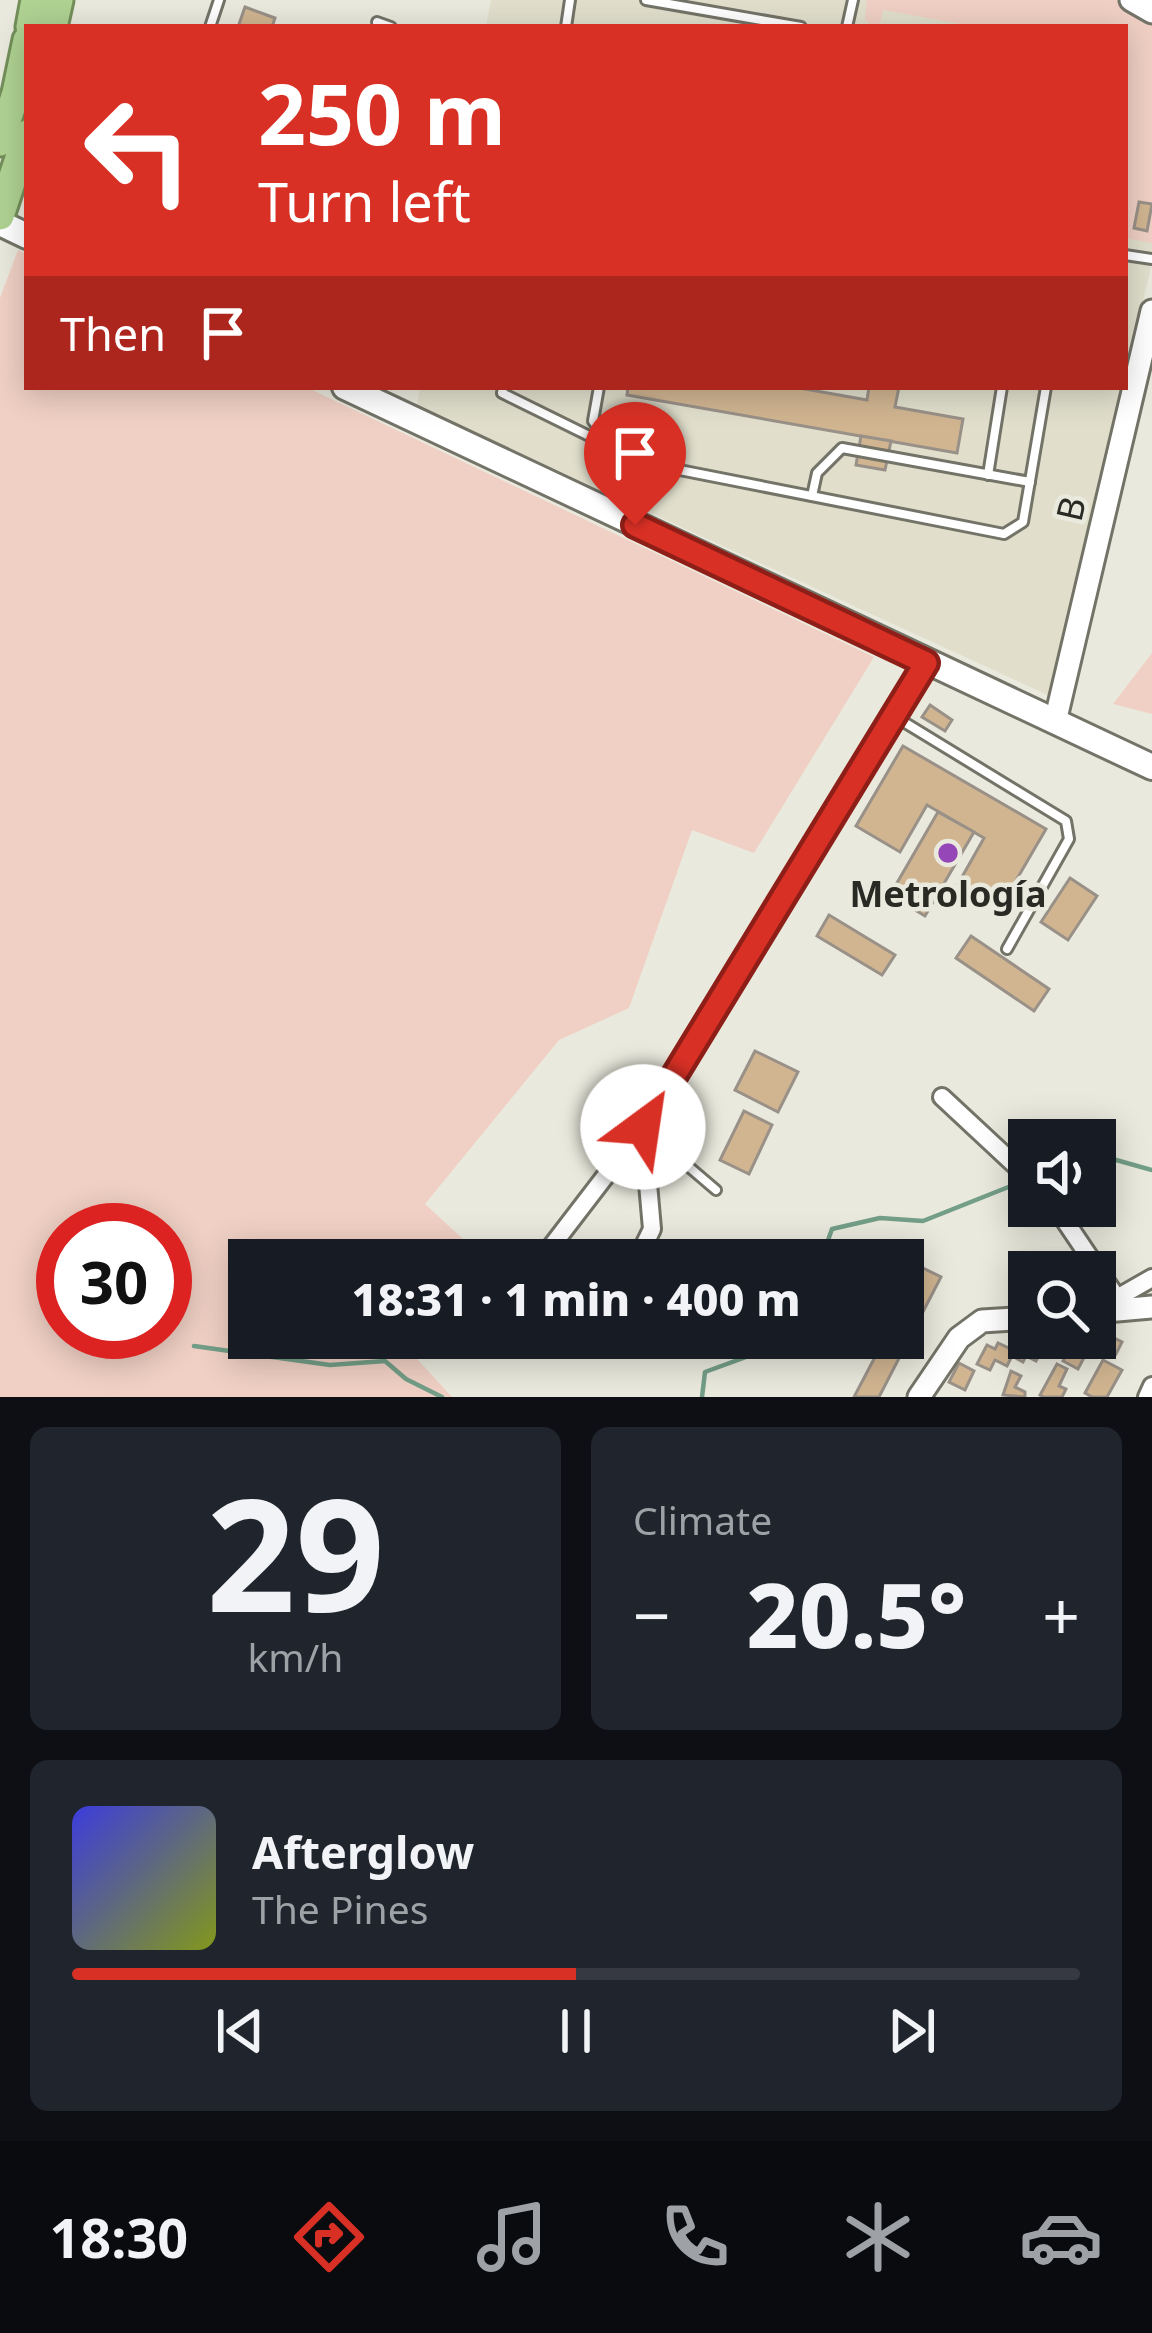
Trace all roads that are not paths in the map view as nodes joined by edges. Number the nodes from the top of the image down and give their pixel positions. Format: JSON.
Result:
{"nodes":[{"id":1,"x":646,"y":0,"type":"edge"},
{"id":2,"x":1132,"y":0,"type":"edge"},
{"id":3,"x":1152,"y":12,"type":"edge"},
{"id":4,"x":377,"y":22,"type":"dead end"},
{"id":5,"x":383,"y":24,"type":"edge"},
{"id":6,"x":784,"y":24,"type":"edge"},
{"id":7,"x":24,"y":54,"type":"edge"},
{"id":8,"x":0,"y":142,"type":"edge"},
{"id":9,"x":24,"y":144,"type":"edge"},
{"id":10,"x":0,"y":220,"type":"edge"},
{"id":11,"x":1152,"y":311,"type":"edge"},
{"id":12,"x":351,"y":390,"type":"edge"},
{"id":13,"x":502,"y":390,"type":"edge"},
{"id":14,"x":598,"y":390,"type":"edge"},
{"id":15,"x":1002,"y":390,"type":"edge"},
{"id":16,"x":1045,"y":390,"type":"edge"},
{"id":17,"x":614,"y":448,"type":"junction"},
{"id":18,"x":988,"y":475,"type":"junction"},
{"id":19,"x":1030,"y":482,"type":"junction"},
{"id":20,"x":812,"y":496,"type":"junction"},
{"id":21,"x":926,"y":663,"type":"junction"},
{"id":22,"x":893,"y":716,"type":"junction"},
{"id":23,"x":1055,"y":722,"type":"junction"},
{"id":24,"x":1152,"y":767,"type":"edge"},
{"id":25,"x":1007,"y":949,"type":"dead end"},
{"id":26,"x":942,"y":1097,"type":"dead end"},
{"id":27,"x":643,"y":1127,"type":"junction"},
{"id":28,"x":1008,"y":1158,"type":"edge"},
{"id":29,"x":716,"y":1190,"type":"dead end"},
{"id":30,"x":557,"y":1239,"type":"edge"},
{"id":31,"x":647,"y":1239,"type":"edge"},
{"id":32,"x":1152,"y":1278,"type":"edge"},
{"id":33,"x":1116,"y":1302,"type":"edge"},
{"id":34,"x":1116,"y":1307,"type":"edge"},
{"id":35,"x":1152,"y":1307,"type":"edge"},
{"id":36,"x":1008,"y":1320,"type":"edge"},
{"id":37,"x":1152,"y":1386,"type":"edge"},
{"id":38,"x":919,"y":1397,"type":"edge"},
{"id":39,"x":1147,"y":1397,"type":"edge"}],
"edges":[{"from":1,"to":6,"type":"lane"},
{"from":2,"to":3,"type":"street"},
{"from":4,"to":5,"type":"lane"},
{"from":7,"to":8,"type":"highway"},
{"from":9,"to":10,"type":"highway"},
{"from":11,"to":23,"type":"street","name":"B"},
{"from":12,"to":21,"type":"main road"},
{"from":13,"to":17,"type":"lane"},
{"from":14,"to":17,"type":"lane"},
{"from":15,"to":18,"type":"lane"},
{"from":16,"to":19,"type":"lane"},
{"from":17,"to":20,"type":"lane"},
{"from":18,"to":19,"type":"lane"},
{"from":18,"to":20,"type":"lane"},
{"from":19,"to":20,"type":"lane"},
{"from":21,"to":22,"type":"street"},
{"from":21,"to":23,"type":"main road"},
{"from":22,"to":25,"type":"lane"},
{"from":22,"to":27,"type":"street"},
{"from":23,"to":24,"type":"main road"},
{"from":26,"to":28,"type":"street"},
{"from":27,"to":29,"type":"lane"},
{"from":27,"to":30,"type":"street"},
{"from":27,"to":31,"type":"street"},
{"from":32,"to":33,"type":"street"},
{"from":34,"to":35,"type":"street"},
{"from":36,"to":38,"type":"street"},
{"from":37,"to":39,"type":"street"}]}
